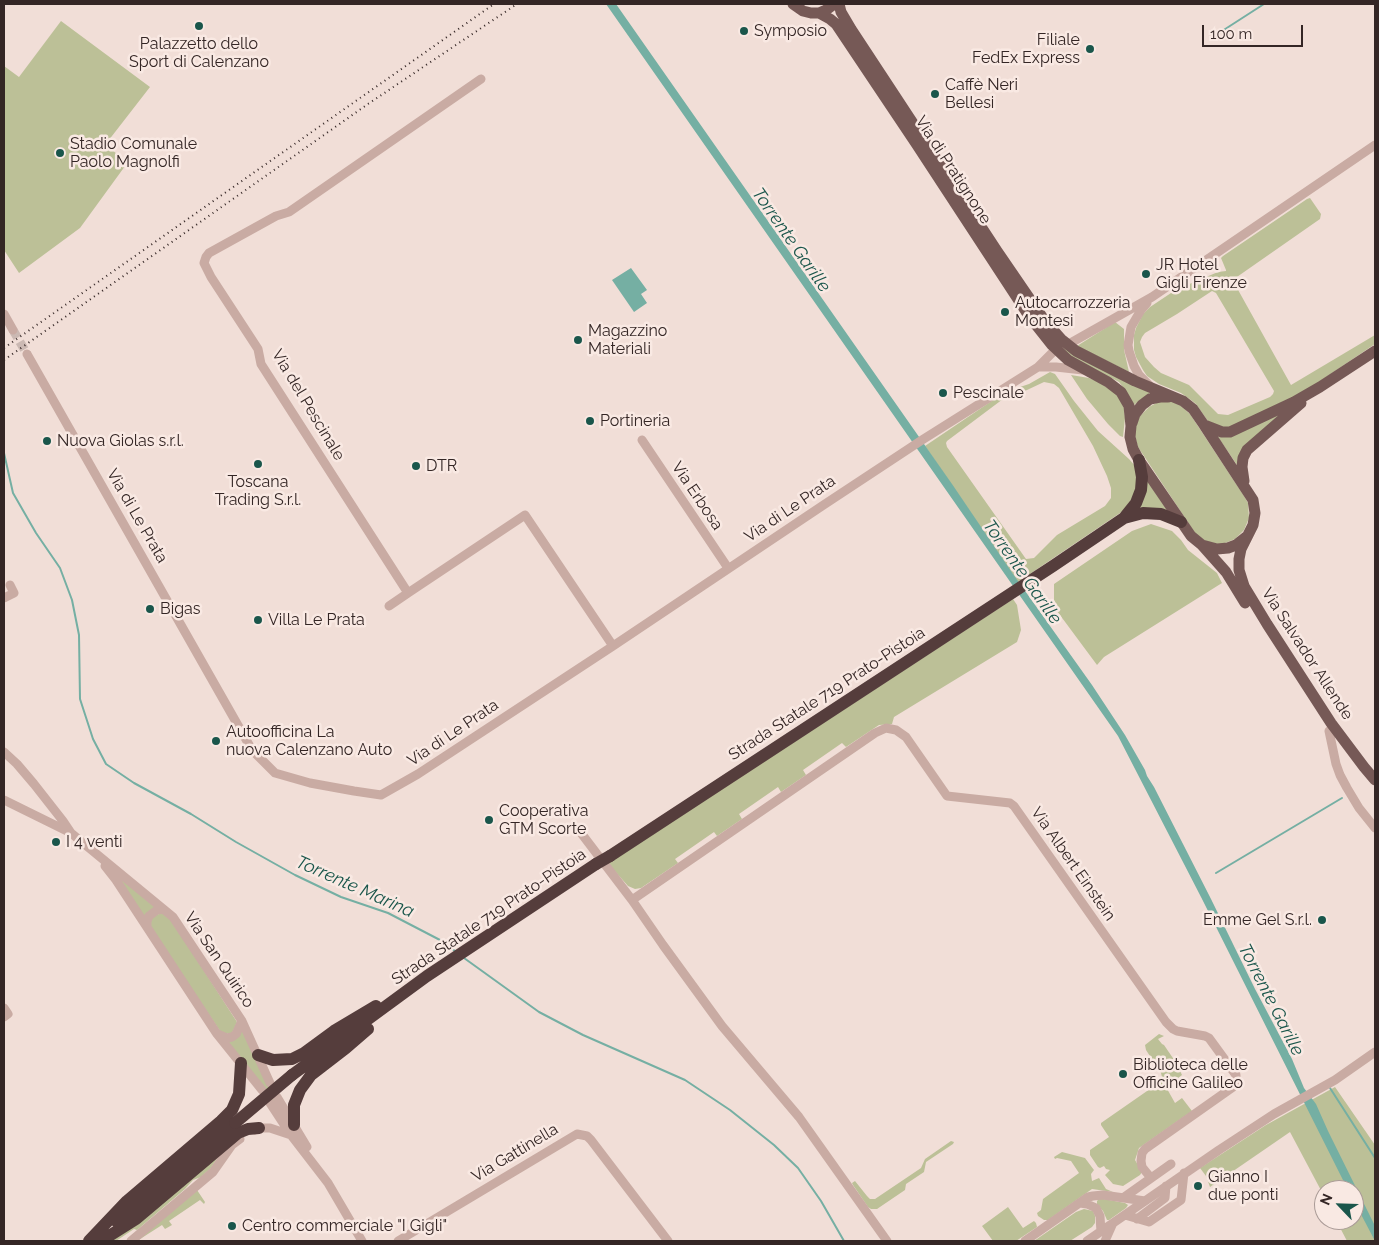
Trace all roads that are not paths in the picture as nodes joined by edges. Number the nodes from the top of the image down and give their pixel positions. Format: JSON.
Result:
{"nodes":[{"id":1,"x":793,"y":4,"type":"edge"},
{"id":2,"x":834,"y":4,"type":"edge"},
{"id":3,"x":840,"y":4,"type":"edge"},
{"id":4,"x":819,"y":13,"type":"junction"},
{"id":5,"x":481,"y":78,"type":"dead end"},
{"id":6,"x":1375,"y":145,"type":"edge"},
{"id":7,"x":1152,"y":297,"type":"junction"},
{"id":8,"x":4,"y":314,"type":"edge"},
{"id":9,"x":1115,"y":319,"type":"junction"},
{"id":10,"x":13,"y":330,"type":"tunnel mouth"},
{"id":11,"x":1128,"y":338,"type":"junction"},
{"id":12,"x":1062,"y":347,"type":"junction"},
{"id":13,"x":1375,"y":351,"type":"edge"},
{"id":14,"x":27,"y":354,"type":"tunnel mouth"},
{"id":15,"x":1038,"y":367,"type":"junction"},
{"id":16,"x":1087,"y":371,"type":"junction"},
{"id":17,"x":1320,"y":387,"type":"junction"},
{"id":18,"x":1154,"y":390,"type":"junction"},
{"id":19,"x":1172,"y":397,"type":"junction"},
{"id":20,"x":1204,"y":425,"type":"junction"},
{"id":21,"x":1131,"y":426,"type":"junction"},
{"id":22,"x":642,"y":440,"type":"dead end"},
{"id":23,"x":1139,"y":460,"type":"junction"},
{"id":24,"x":1246,"y":488,"type":"junction"},
{"id":25,"x":1124,"y":518,"type":"junction"},
{"id":26,"x":1180,"y":522,"type":"junction"},
{"id":27,"x":1247,"y":536,"type":"junction"},
{"id":28,"x":1202,"y":545,"type":"junction"},
{"id":29,"x":728,"y":568,"type":"junction"},
{"id":30,"x":10,"y":585,"type":"dead end"},
{"id":31,"x":408,"y":593,"type":"junction"},
{"id":32,"x":4,"y":598,"type":"edge"},
{"id":33,"x":389,"y":606,"type":"dead end"},
{"id":34,"x":613,"y":646,"type":"junction"},
{"id":35,"x":1329,"y":731,"type":"junction"},
{"id":36,"x":4,"y":752,"type":"edge"},
{"id":37,"x":1375,"y":780,"type":"edge"},
{"id":38,"x":1375,"y":790,"type":"edge"},
{"id":39,"x":6,"y":803,"type":"edge"},
{"id":40,"x":1375,"y":828,"type":"edge"},
{"id":41,"x":578,"y":829,"type":"dead end"},
{"id":42,"x":71,"y":833,"type":"junction"},
{"id":43,"x":95,"y":854,"type":"junction"},
{"id":44,"x":632,"y":900,"type":"junction"},
{"id":45,"x":163,"y":909,"type":"junction"},
{"id":46,"x":147,"y":927,"type":"junction"},
{"id":47,"x":426,"y":978,"type":"junction"},
{"id":48,"x":4,"y":1008,"type":"edge"},
{"id":49,"x":4,"y":1017,"type":"edge"},
{"id":50,"x":242,"y":1021,"type":"junction"},
{"id":51,"x":217,"y":1034,"type":"junction"},
{"id":52,"x":1375,"y":1052,"type":"edge"},
{"id":53,"x":258,"y":1055,"type":"junction"},
{"id":54,"x":241,"y":1063,"type":"junction"},
{"id":55,"x":270,"y":1083,"type":"dead end"},
{"id":56,"x":262,"y":1090,"type":"dead end"},
{"id":57,"x":273,"y":1100,"type":"dead end"},
{"id":58,"x":259,"y":1128,"type":"junction"},
{"id":59,"x":293,"y":1130,"type":"junction"},
{"id":60,"x":1171,"y":1164,"type":"dead end"},
{"id":61,"x":1184,"y":1173,"type":"junction"},
{"id":62,"x":1151,"y":1178,"type":"junction"},
{"id":63,"x":1166,"y":1186,"type":"junction"},
{"id":64,"x":1123,"y":1198,"type":"junction"},
{"id":65,"x":1145,"y":1201,"type":"junction"},
{"id":66,"x":1080,"y":1203,"type":"junction"},
{"id":67,"x":1125,"y":1215,"type":"junction"},
{"id":68,"x":1137,"y":1219,"type":"junction"},
{"id":69,"x":1114,"y":1223,"type":"junction"},
{"id":70,"x":1100,"y":1232,"type":"junction"},
{"id":71,"x":89,"y":1241,"type":"edge"},
{"id":72,"x":94,"y":1241,"type":"edge"},
{"id":73,"x":101,"y":1241,"type":"edge"},
{"id":74,"x":131,"y":1241,"type":"edge"},
{"id":75,"x":362,"y":1241,"type":"edge"},
{"id":76,"x":398,"y":1241,"type":"edge"},
{"id":77,"x":668,"y":1241,"type":"edge"},
{"id":78,"x":887,"y":1241,"type":"edge"},
{"id":79,"x":1025,"y":1241,"type":"edge"},
{"id":80,"x":1087,"y":1241,"type":"edge"},
{"id":81,"x":1105,"y":1241,"type":"edge"}],
"edges":[{"from":1,"to":4,"type":"main road","name":"Via di Pratignone"},
{"from":2,"to":4,"type":"main road"},
{"from":3,"to":12,"type":"main road","name":"Via di Pratignone"},
{"from":4,"to":12,"type":"main road","name":"Via di Pratignone"},
{"from":5,"to":31,"type":"street","name":"Via del Pescinale"},
{"from":6,"to":7,"type":"street"},
{"from":7,"to":9,"type":"street","name":"Via di Le Prata"},
{"from":7,"to":11,"type":"street"},
{"from":8,"to":10,"type":"street"},
{"from":9,"to":11,"type":"street"},
{"from":9,"to":12,"type":"street","name":"Via di Le Prata"},
{"from":11,"to":18,"type":"street"},
{"from":12,"to":15,"type":"street","name":"Via di Le Prata"},
{"from":12,"to":16,"type":"main road","name":"Via Salvador Allende"},
{"from":12,"to":18,"type":"main road","name":"Via Salvador Allende"},
{"from":13,"to":17,"type":"main road"},
{"from":14,"to":34,"type":"street","name":"Via di Le Prata"},
{"from":15,"to":16,"type":"street"},
{"from":15,"to":29,"type":"street","name":"Via di Le Prata"},
{"from":16,"to":21,"type":"main road","name":"Via Salvador Allende"},
{"from":17,"to":20,"type":"main road"},
{"from":17,"to":24,"type":"main road"},
{"from":18,"to":19,"type":"main road","name":"Via Salvador Allende"},
{"from":19,"to":20,"type":"main road","name":"Via Salvador Allende"},
{"from":19,"to":21,"type":"main road"},
{"from":20,"to":24,"type":"main road","name":"Via Salvador Allende"},
{"from":21,"to":23,"type":"main road","name":"Via Salvador Allende"},
{"from":22,"to":29,"type":"street","name":"Via Erbosa"},
{"from":23,"to":25,"type":"highway"},
{"from":23,"to":26,"type":"main road","name":"Via Salvador Allende"},
{"from":24,"to":27,"type":"main road","name":"Via Salvador Allende"},
{"from":25,"to":26,"type":"highway"},
{"from":25,"to":47,"type":"highway","name":"Strada Statale 719 Prato-Pistoia","bridge":true},
{"from":26,"to":28,"type":"main road","name":"Via Salvador Allende"},
{"from":27,"to":28,"type":"main road"},
{"from":27,"to":37,"type":"main road","name":"Via Salvador Allende"},
{"from":28,"to":35,"type":"main road","name":"Via Salvador Allende"},
{"from":29,"to":34,"type":"street","name":"Via di Le Prata"},
{"from":30,"to":32,"type":"street"},
{"from":31,"to":33,"type":"street"},
{"from":31,"to":34,"type":"street"},
{"from":35,"to":38,"type":"main road","name":"Via Salvador Allende"},
{"from":35,"to":40,"type":"street","name":"Via Salvador Allende"},
{"from":36,"to":42,"type":"street"},
{"from":39,"to":42,"type":"street","name":"Via San Quirico"},
{"from":41,"to":44,"type":"street"},
{"from":42,"to":43,"type":"street","name":"Via San Quirico"},
{"from":43,"to":45,"type":"street","name":"Via San Quirico"},
{"from":43,"to":46,"type":"street","name":"Via San Quirico"},
{"from":44,"to":62,"type":"street","name":"Via Albert Einstein"},
{"from":44,"to":78,"type":"street"},
{"from":45,"to":46,"type":"street"},
{"from":45,"to":50,"type":"street","name":"Via San Quirico"},
{"from":46,"to":51,"type":"street","name":"Via San Quirico"},
{"from":47,"to":53,"type":"highway"},
{"from":47,"to":59,"type":"highway"},
{"from":47,"to":72,"type":"highway","name":"Strada Statale 719 Prato-Pistoia","bridge":true},
{"from":48,"to":49,"type":"street"},
{"from":50,"to":51,"type":"street"},
{"from":50,"to":53,"type":"street","name":"Via San Quirico"},
{"from":51,"to":54,"type":"street","name":"Via San Quirico"},
{"from":52,"to":61,"type":"street"},
{"from":53,"to":55,"type":"street","name":"Via San Quirico"},
{"from":54,"to":56,"type":"street","name":"Via San Quirico"},
{"from":54,"to":71,"type":"highway"},
{"from":57,"to":59,"type":"street"},
{"from":58,"to":59,"type":"street"},
{"from":58,"to":73,"type":"highway"},
{"from":58,"to":74,"type":"street"},
{"from":59,"to":75,"type":"street"},
{"from":60,"to":62,"type":"street"},
{"from":61,"to":63,"type":"street"},
{"from":61,"to":68,"type":"street"},
{"from":62,"to":64,"type":"street"},
{"from":63,"to":65,"type":"street"},
{"from":63,"to":68,"type":"street"},
{"from":64,"to":65,"type":"street"},
{"from":64,"to":66,"type":"street"},
{"from":65,"to":67,"type":"street"},
{"from":66,"to":70,"type":"street"},
{"from":66,"to":79,"type":"street"},
{"from":67,"to":68,"type":"street"},
{"from":67,"to":69,"type":"street"},
{"from":69,"to":70,"type":"street"},
{"from":69,"to":81,"type":"street"},
{"from":70,"to":80,"type":"street"},
{"from":76,"to":77,"type":"street","name":"Via Gattinella"}]}
